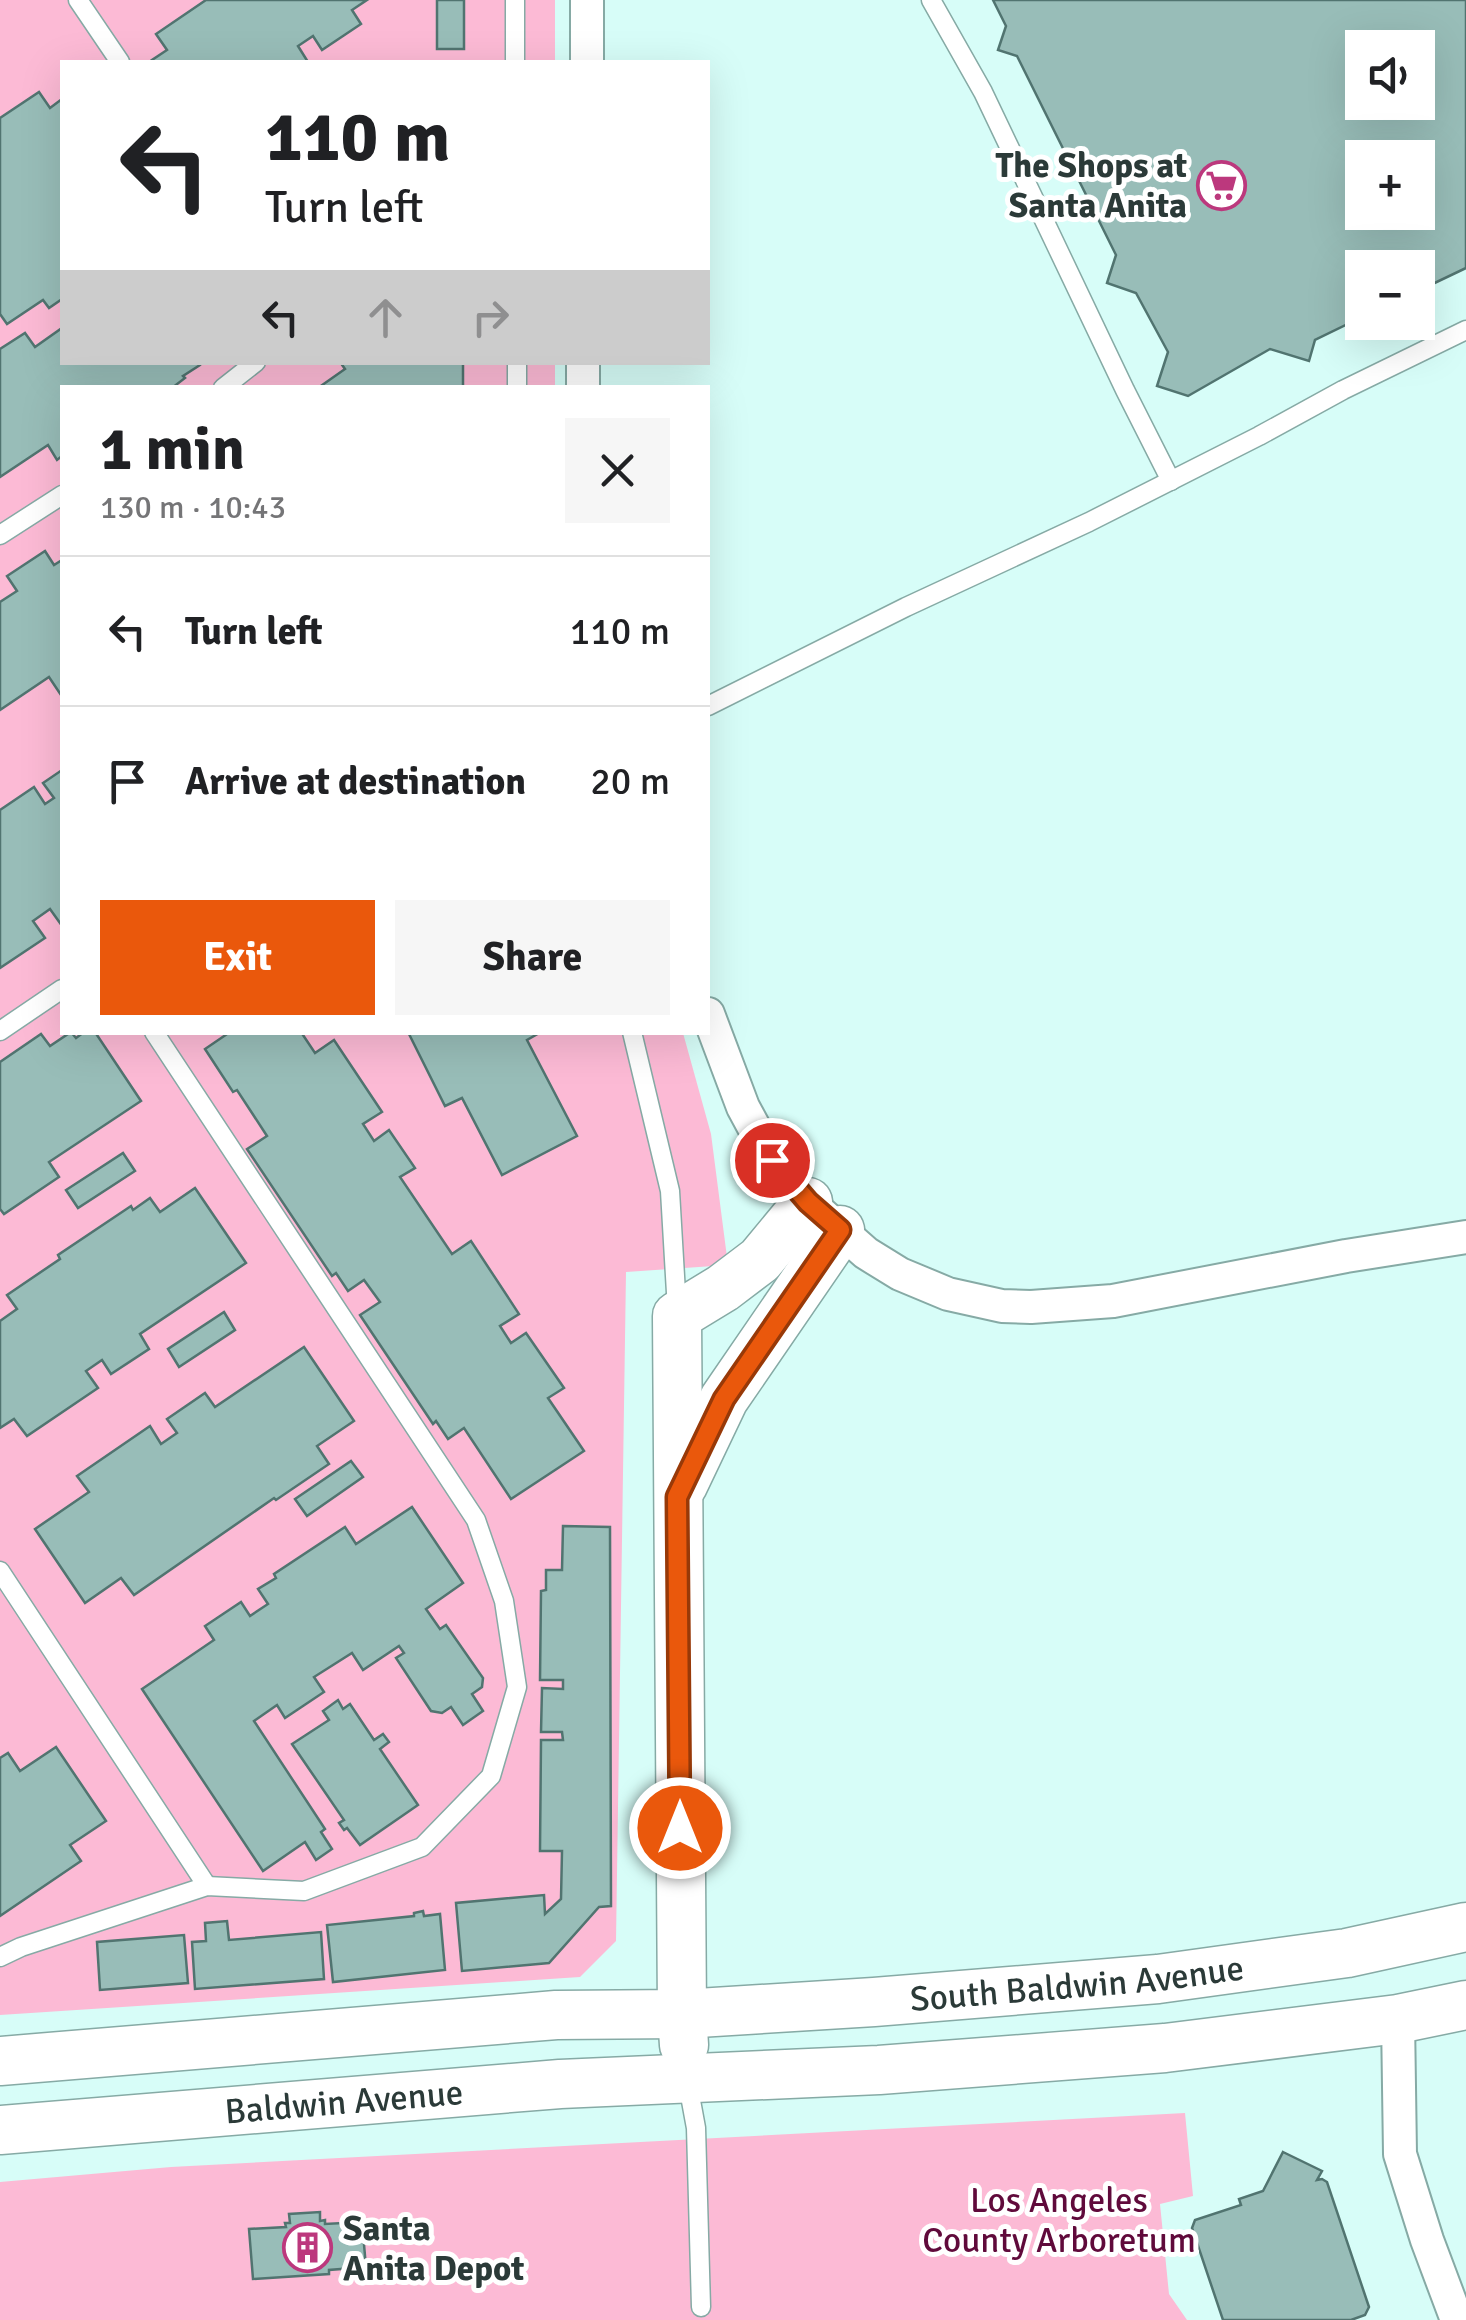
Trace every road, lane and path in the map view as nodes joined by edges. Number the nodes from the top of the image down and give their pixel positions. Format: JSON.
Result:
{"nodes":[{"id":1,"x":78,"y":0,"type":"edge"},
{"id":2,"x":515,"y":0,"type":"edge"},
{"id":3,"x":587,"y":0,"type":"edge"},
{"id":4,"x":930,"y":0,"type":"edge"},
{"id":5,"x":119,"y":60,"type":"edge"},
{"id":6,"x":515,"y":60,"type":"edge"},
{"id":7,"x":586,"y":60,"type":"edge"},
{"id":8,"x":1466,"y":330,"type":"edge"},
{"id":9,"x":252,"y":365,"type":"edge"},
{"id":10,"x":226,"y":385,"type":"edge"},
{"id":11,"x":1171,"y":480,"type":"junction"},
{"id":12,"x":60,"y":496,"type":"edge"},
{"id":13,"x":0,"y":535,"type":"edge"},
{"id":14,"x":710,"y":705,"type":"edge"},
{"id":15,"x":60,"y":990,"type":"edge"},
{"id":16,"x":710,"y":1020,"type":"edge"},
{"id":17,"x":0,"y":1030,"type":"edge"},
{"id":18,"x":156,"y":1035,"type":"edge"},
{"id":19,"x":633,"y":1035,"type":"edge"},
{"id":20,"x":824,"y":1216,"type":"junction"},
{"id":21,"x":1466,"y":1237,"type":"edge"},
{"id":22,"x":677,"y":1316,"type":"junction"},
{"id":23,"x":677,"y":1497,"type":"junction"},
{"id":24,"x":0,"y":1571,"type":"edge"},
{"id":25,"x":207,"y":1886,"type":"junction"},
{"id":26,"x":1466,"y":1927,"type":"edge"},
{"id":27,"x":0,"y":1957,"type":"edge"},
{"id":28,"x":1466,"y":2005,"type":"edge"},
{"id":29,"x":682,"y":2014,"type":"junction"},
{"id":30,"x":1398,"y":2019,"type":"junction"},
{"id":31,"x":0,"y":2061,"type":"edge"},
{"id":32,"x":687,"y":2079,"type":"junction"},
{"id":33,"x":0,"y":2130,"type":"edge"},
{"id":34,"x":702,"y":2307,"type":"dead end"},
{"id":35,"x":1457,"y":2320,"type":"edge"}],
"edges":[{"from":1,"to":5,"type":"lane"},
{"from":2,"to":6,"type":"lane"},
{"from":3,"to":7,"type":"street"},
{"from":4,"to":11,"type":"lane"},
{"from":8,"to":11,"type":"lane"},
{"from":9,"to":10,"type":"lane"},
{"from":11,"to":14,"type":"lane"},
{"from":12,"to":13,"type":"lane"},
{"from":15,"to":17,"type":"lane"},
{"from":16,"to":20,"type":"street"},
{"from":18,"to":25,"type":"lane"},
{"from":19,"to":22,"type":"lane"},
{"from":20,"to":21,"type":"street"},
{"from":20,"to":22,"type":"main road"},
{"from":20,"to":23,"type":"main road"},
{"from":22,"to":23,"type":"main road"},
{"from":23,"to":29,"type":"main road"},
{"from":24,"to":25,"type":"lane"},
{"from":25,"to":27,"type":"lane"},
{"from":26,"to":29,"type":"main road","name":"South Baldwin Avenue"},
{"from":28,"to":30,"type":"main road","name":"South Baldwin Avenue"},
{"from":29,"to":31,"type":"main road","name":"Baldwin Avenue"},
{"from":29,"to":32,"type":"main road"},
{"from":30,"to":32,"type":"main road","name":"South Baldwin Avenue"},
{"from":30,"to":35,"type":"street"},
{"from":32,"to":33,"type":"main road","name":"Baldwin Avenue"},
{"from":32,"to":34,"type":"lane"}]}
